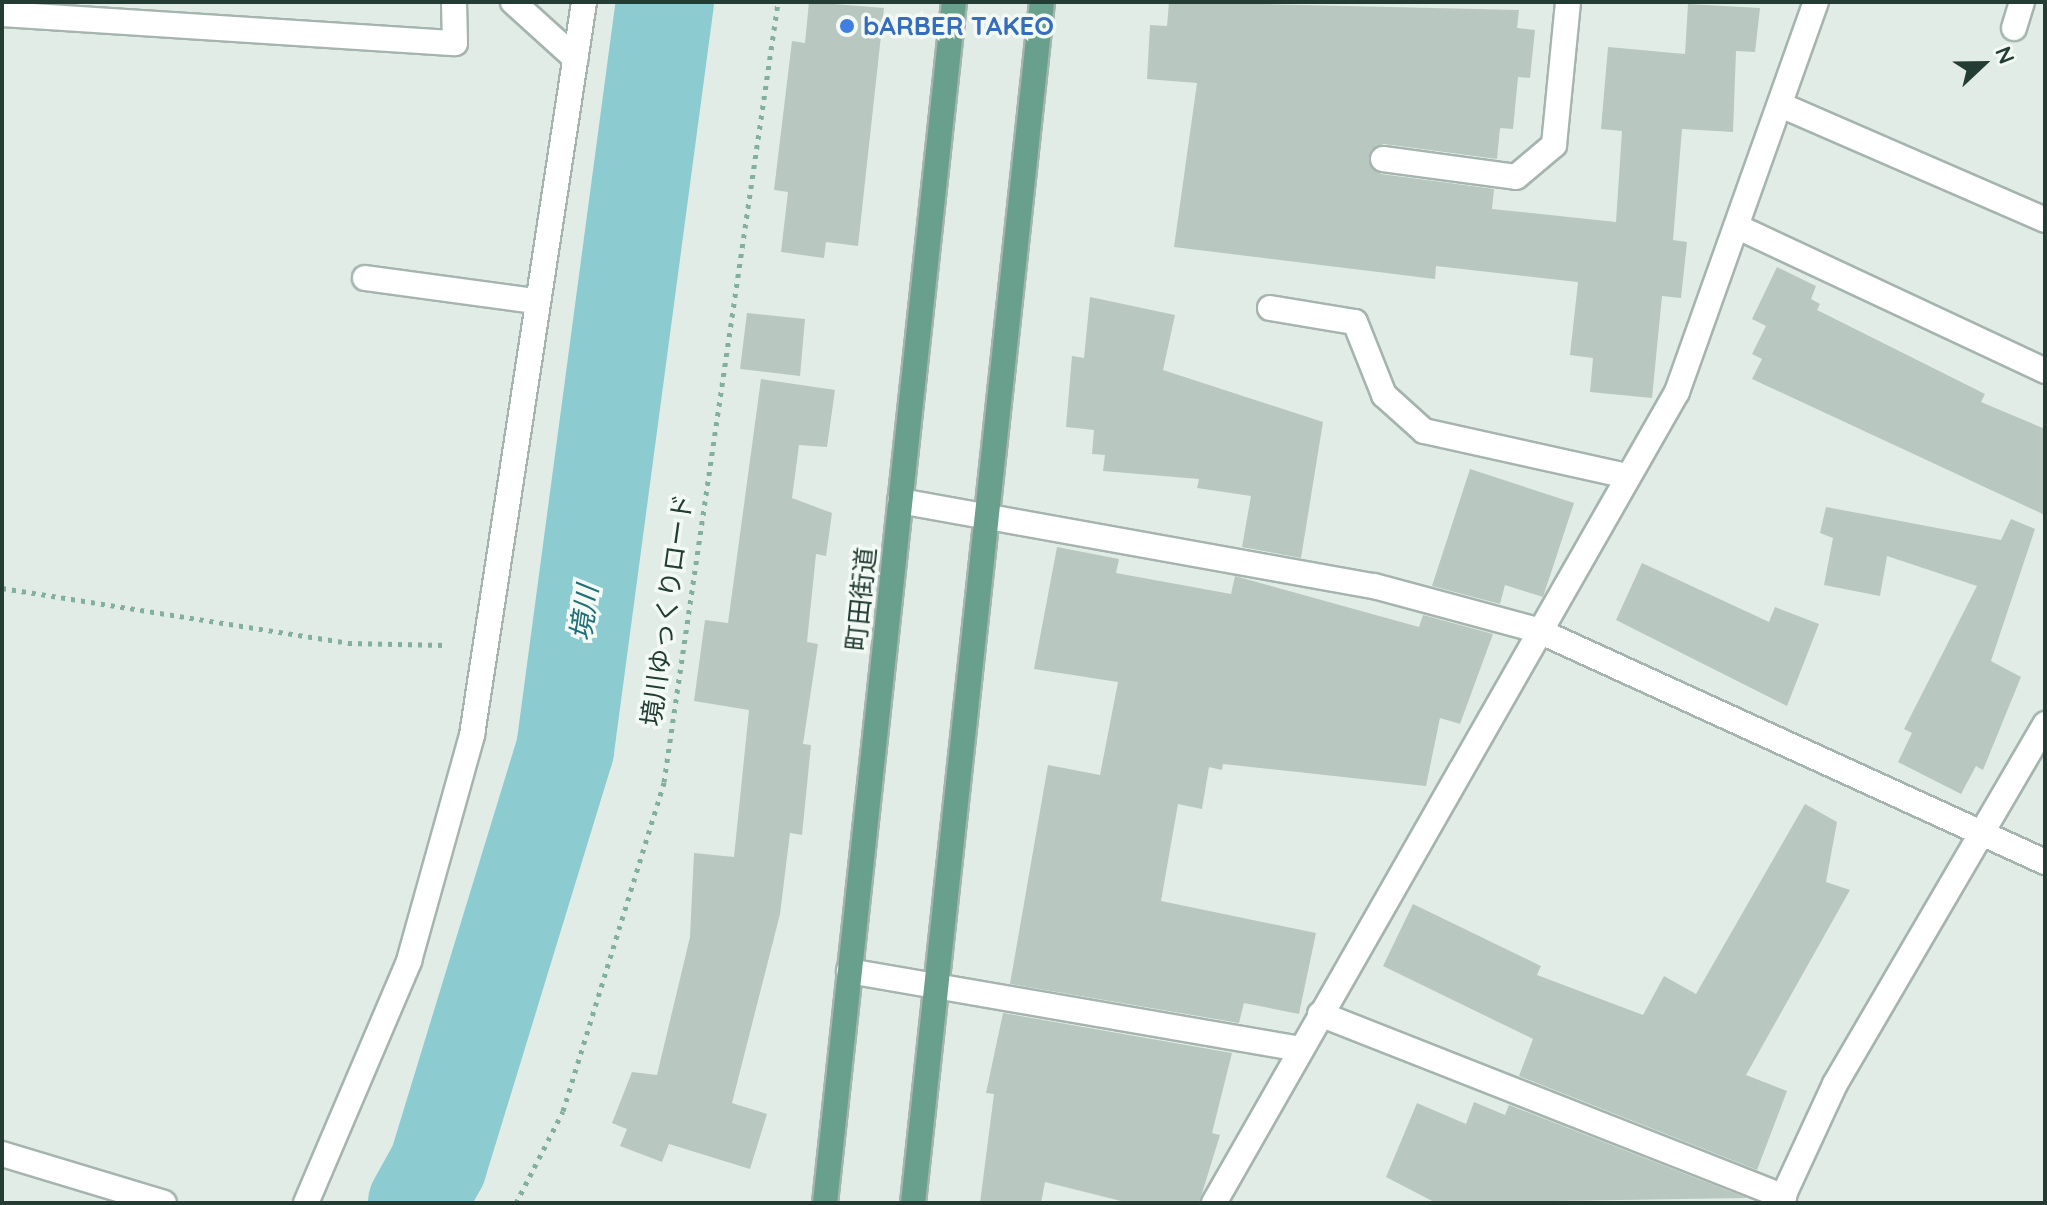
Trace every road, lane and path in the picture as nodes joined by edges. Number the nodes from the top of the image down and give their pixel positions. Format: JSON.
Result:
{"nodes":[{"id":1,"x":454,"y":2,"type":"edge"},
{"id":2,"x":513,"y":2,"type":"edge"},
{"id":3,"x":584,"y":2,"type":"edge"},
{"id":4,"x":778,"y":2,"type":"edge"},
{"id":5,"x":954,"y":2,"type":"edge"},
{"id":6,"x":1042,"y":2,"type":"edge"},
{"id":7,"x":1568,"y":2,"type":"edge"},
{"id":8,"x":1816,"y":2,"type":"edge"},
{"id":9,"x":2022,"y":2,"type":"edge"},
{"id":10,"x":2,"y":14,"type":"edge"},
{"id":11,"x":2014,"y":28,"type":"dead end"},
{"id":12,"x":575,"y":58,"type":"junction"},
{"id":13,"x":1783,"y":106,"type":"junction"},
{"id":14,"x":1383,"y":159,"type":"dead end"},
{"id":15,"x":2045,"y":220,"type":"edge"},
{"id":16,"x":1740,"y":228,"type":"junction"},
{"id":17,"x":365,"y":278,"type":"dead end"},
{"id":18,"x":536,"y":301,"type":"junction"},
{"id":19,"x":1270,"y":308,"type":"dead end"},
{"id":20,"x":2045,"y":371,"type":"edge"},
{"id":21,"x":1627,"y":476,"type":"junction"},
{"id":22,"x":900,"y":501,"type":"junction"},
{"id":23,"x":986,"y":515,"type":"junction"},
{"id":24,"x":2,"y":588,"type":"edge"},
{"id":25,"x":1537,"y":630,"type":"junction"},
{"id":26,"x":483,"y":646,"type":"junction"},
{"id":27,"x":2045,"y":724,"type":"edge"},
{"id":28,"x":1981,"y":833,"type":"junction"},
{"id":29,"x":2045,"y":862,"type":"edge"},
{"id":30,"x":849,"y":971,"type":"junction"},
{"id":31,"x":936,"y":985,"type":"junction"},
{"id":32,"x":1320,"y":1014,"type":"junction"},
{"id":33,"x":1299,"y":1049,"type":"junction"},
{"id":34,"x":2,"y":1154,"type":"edge"},
{"id":35,"x":1782,"y":1200,"type":"edge"},
{"id":36,"x":164,"y":1203,"type":"edge"},
{"id":37,"x":306,"y":1203,"type":"edge"},
{"id":38,"x":516,"y":1203,"type":"edge"},
{"id":39,"x":825,"y":1203,"type":"edge"},
{"id":40,"x":913,"y":1203,"type":"edge"},
{"id":41,"x":1214,"y":1203,"type":"edge"}],
"edges":[{"from":1,"to":10,"type":"street"},
{"from":2,"to":12,"type":"street"},
{"from":3,"to":12,"type":"street"},
{"from":4,"to":38,"type":"path","name":"境川ゆっくりロード"},
{"from":5,"to":22,"type":"main road","name":"町田街道"},
{"from":6,"to":23,"type":"main road"},
{"from":7,"to":14,"type":"street"},
{"from":8,"to":13,"type":"street"},
{"from":9,"to":11,"type":"street"},
{"from":12,"to":18,"type":"street"},
{"from":13,"to":15,"type":"street"},
{"from":13,"to":16,"type":"street"},
{"from":16,"to":20,"type":"street"},
{"from":16,"to":21,"type":"street"},
{"from":17,"to":18,"type":"street"},
{"from":18,"to":26,"type":"street"},
{"from":19,"to":21,"type":"street"},
{"from":21,"to":25,"type":"street"},
{"from":22,"to":23,"type":"street"},
{"from":22,"to":30,"type":"main road","name":"町田街道"},
{"from":23,"to":25,"type":"street"},
{"from":23,"to":31,"type":"main road"},
{"from":24,"to":26,"type":"path"},
{"from":25,"to":28,"type":"street"},
{"from":25,"to":32,"type":"street"},
{"from":26,"to":37,"type":"street"},
{"from":27,"to":28,"type":"street"},
{"from":28,"to":29,"type":"street"},
{"from":28,"to":35,"type":"street"},
{"from":30,"to":31,"type":"street"},
{"from":30,"to":39,"type":"main road","name":"町田街道"},
{"from":31,"to":33,"type":"street"},
{"from":31,"to":40,"type":"main road"},
{"from":32,"to":33,"type":"street"},
{"from":32,"to":35,"type":"street"},
{"from":33,"to":41,"type":"street"},
{"from":34,"to":36,"type":"street"}]}
